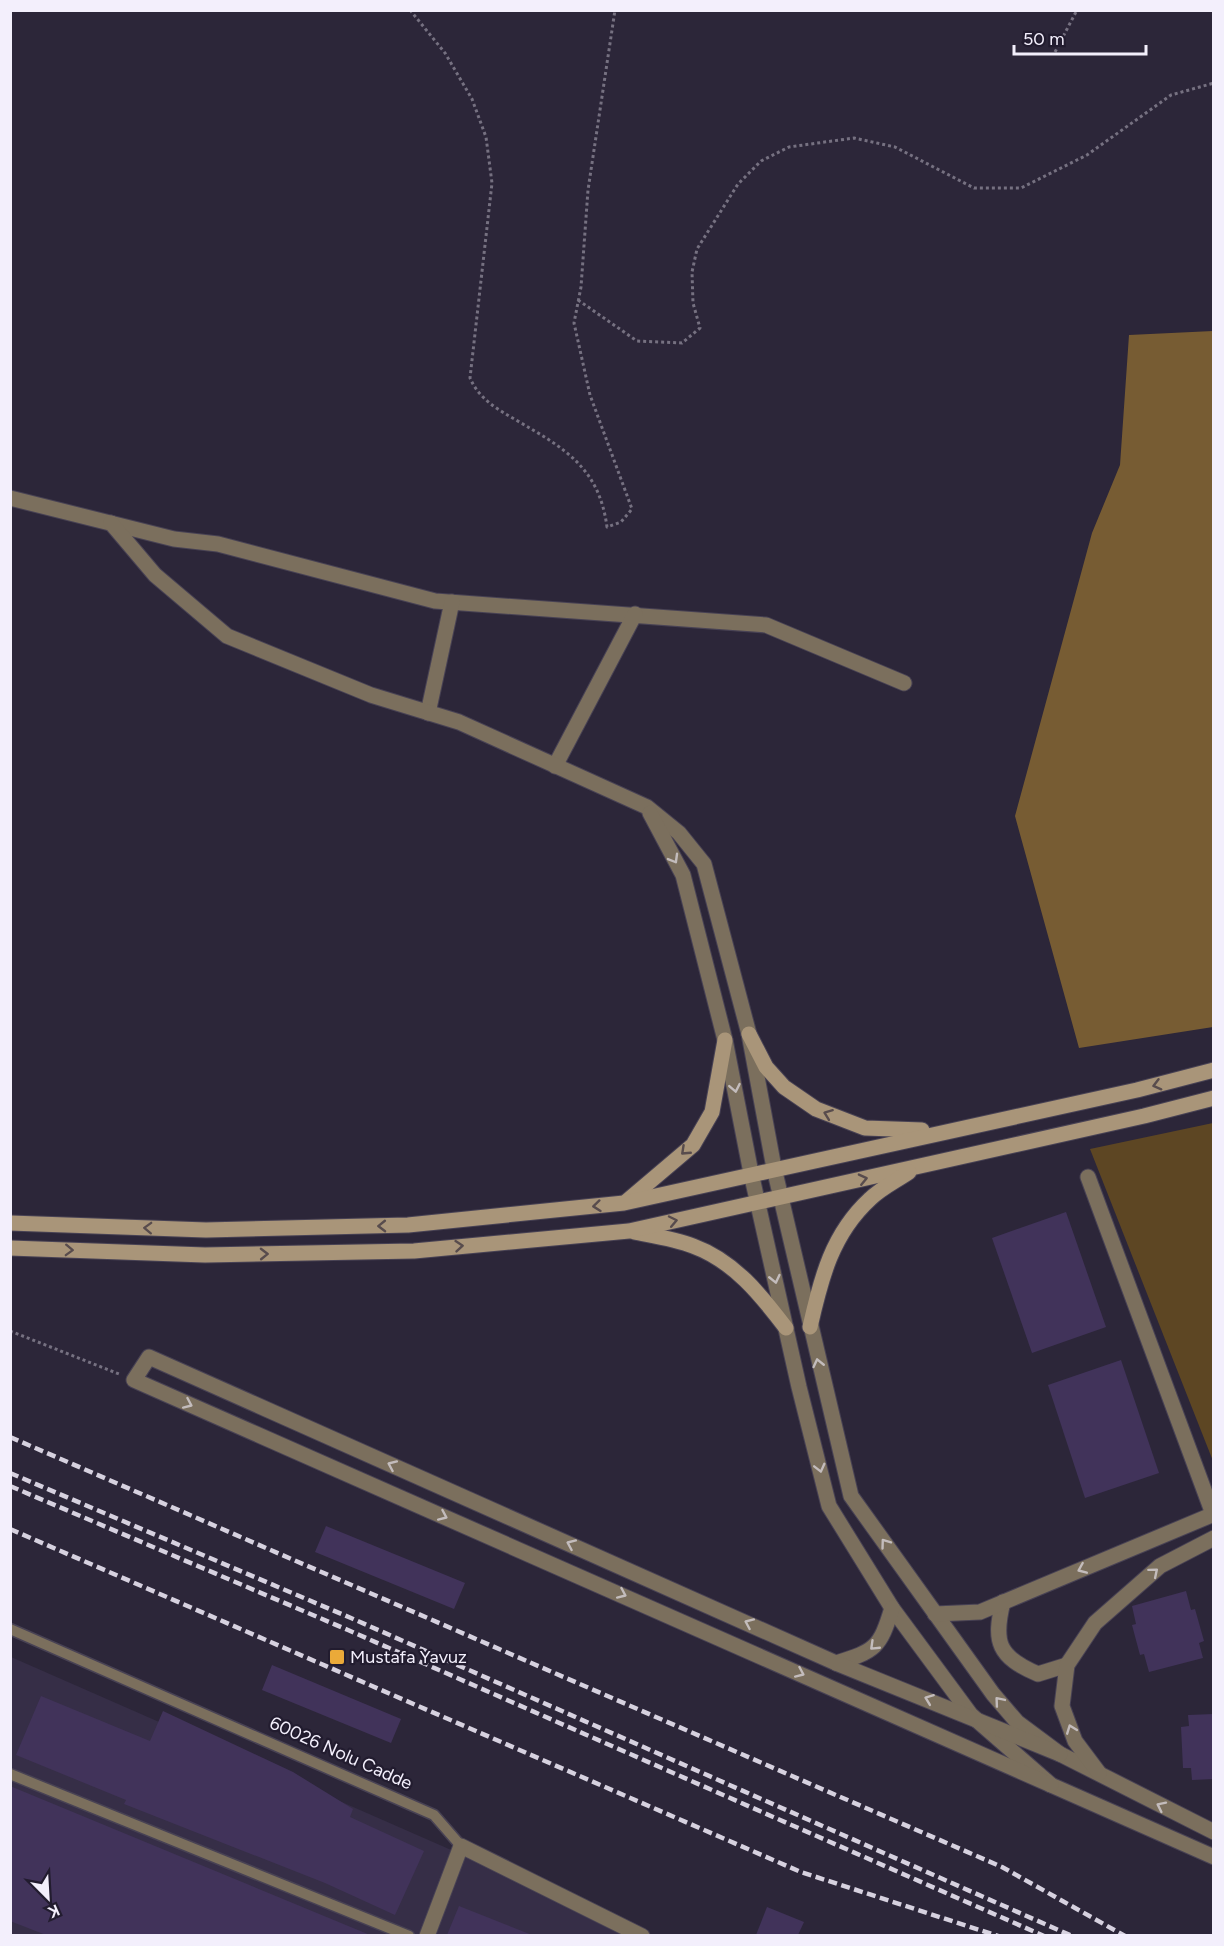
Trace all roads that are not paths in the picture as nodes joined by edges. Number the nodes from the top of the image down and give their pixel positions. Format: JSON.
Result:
{"nodes":[{"id":1,"x":10,"y":498,"type":"edge"},
{"id":2,"x":111,"y":523,"type":"junction"},
{"id":3,"x":452,"y":602,"type":"junction"},
{"id":4,"x":635,"y":614,"type":"junction"},
{"id":5,"x":904,"y":682,"type":"dead end"},
{"id":6,"x":428,"y":713,"type":"junction"},
{"id":7,"x":555,"y":766,"type":"junction"},
{"id":8,"x":647,"y":807,"type":"junction"},
{"id":9,"x":749,"y":1034,"type":"junction"},
{"id":10,"x":725,"y":1040,"type":"junction"},
{"id":11,"x":1214,"y":1070,"type":"edge"},
{"id":12,"x":1214,"y":1098,"type":"edge"},
{"id":13,"x":946,"y":1131,"type":"junction"},
{"id":14,"x":918,"y":1166,"type":"junction"},
{"id":15,"x":774,"y":1168,"type":"junction"},
{"id":16,"x":751,"y":1173,"type":"junction"},
{"id":17,"x":1088,"y":1177,"type":"dead end"},
{"id":18,"x":781,"y":1197,"type":"junction"},
{"id":19,"x":758,"y":1202,"type":"junction"},
{"id":20,"x":624,"y":1203,"type":"junction"},
{"id":21,"x":10,"y":1222,"type":"edge"},
{"id":22,"x":629,"y":1231,"type":"junction"},
{"id":23,"x":10,"y":1248,"type":"edge"},
{"id":24,"x":810,"y":1327,"type":"junction"},
{"id":25,"x":786,"y":1328,"type":"junction"},
{"id":26,"x":1213,"y":1514,"type":"edge"},
{"id":27,"x":1214,"y":1538,"type":"edge"},
{"id":28,"x":1003,"y":1602,"type":"junction"},
{"id":29,"x":892,"y":1608,"type":"junction"},
{"id":30,"x":935,"y":1614,"type":"junction"},
{"id":31,"x":10,"y":1629,"type":"edge"},
{"id":32,"x":836,"y":1663,"type":"junction"},
{"id":33,"x":1066,"y":1665,"type":"junction"},
{"id":34,"x":971,"y":1715,"type":"junction"},
{"id":35,"x":1060,"y":1754,"type":"junction"},
{"id":36,"x":10,"y":1774,"type":"edge"},
{"id":37,"x":1103,"y":1778,"type":"junction"},
{"id":38,"x":1051,"y":1785,"type":"junction"},
{"id":39,"x":1213,"y":1831,"type":"edge"},
{"id":40,"x":461,"y":1846,"type":"junction"},
{"id":41,"x":1214,"y":1857,"type":"edge"},
{"id":42,"x":410,"y":1935,"type":"edge"},
{"id":43,"x":427,"y":1935,"type":"edge"},
{"id":44,"x":642,"y":1935,"type":"edge"}],
"edges":[{"from":1,"to":2,"type":"street"},
{"from":2,"to":3,"type":"street"},
{"from":2,"to":6,"type":"street"},
{"from":3,"to":4,"type":"street"},
{"from":3,"to":6,"type":"street"},
{"from":4,"to":5,"type":"street"},
{"from":4,"to":7,"type":"street"},
{"from":6,"to":7,"type":"street"},
{"from":7,"to":8,"type":"street"},
{"from":8,"to":9,"type":"street"},
{"from":8,"to":10,"type":"street","one_way":true},
{"from":13,"to":9,"type":"main road","one_way":true},
{"from":9,"to":15,"type":"street"},
{"from":10,"to":16,"type":"street","one_way":true},
{"from":10,"to":20,"type":"main road","one_way":true},
{"from":11,"to":13,"type":"main road","one_way":true},
{"from":12,"to":14,"type":"main road"},
{"from":13,"to":15,"type":"main road"},
{"from":18,"to":14,"type":"main road","one_way":true},
{"from":14,"to":24,"type":"main road"},
{"from":15,"to":16,"type":"main road"},
{"from":15,"to":18,"type":"street"},
{"from":16,"to":19,"type":"street"},
{"from":16,"to":20,"type":"main road"},
{"from":17,"to":26,"type":"street"},
{"from":18,"to":19,"type":"main road"},
{"from":18,"to":24,"type":"street"},
{"from":22,"to":19,"type":"main road","one_way":true},
{"from":19,"to":25,"type":"street","one_way":true},
{"from":20,"to":21,"type":"main road","one_way":true},
{"from":23,"to":22,"type":"main road","one_way":true},
{"from":22,"to":25,"type":"main road"},
{"from":30,"to":24,"type":"street","one_way":true},
{"from":25,"to":29,"type":"street","one_way":true},
{"from":26,"to":28,"type":"street","one_way":true},
{"from":33,"to":27,"type":"street","one_way":true},
{"from":28,"to":30,"type":"street"},
{"from":28,"to":33,"type":"street"},
{"from":29,"to":32,"type":"street","one_way":true},
{"from":29,"to":34,"type":"street"},
{"from":35,"to":30,"type":"street","one_way":true},
{"from":31,"to":40,"type":"lane","name":"60026 Nolu Cadde"},
{"from":34,"to":32,"type":"street","one_way":true},
{"from":32,"to":38,"type":"street","one_way":true},
{"from":37,"to":33,"type":"street","one_way":true},
{"from":34,"to":35,"type":"street"},
{"from":34,"to":38,"type":"street"},
{"from":35,"to":37,"type":"street"},
{"from":36,"to":42,"type":"lane"},
{"from":39,"to":37,"type":"street","one_way":true},
{"from":38,"to":41,"type":"street"},
{"from":40,"to":43,"type":"street"},
{"from":40,"to":44,"type":"street","name":"60026 Nolu Cadde"}]}
